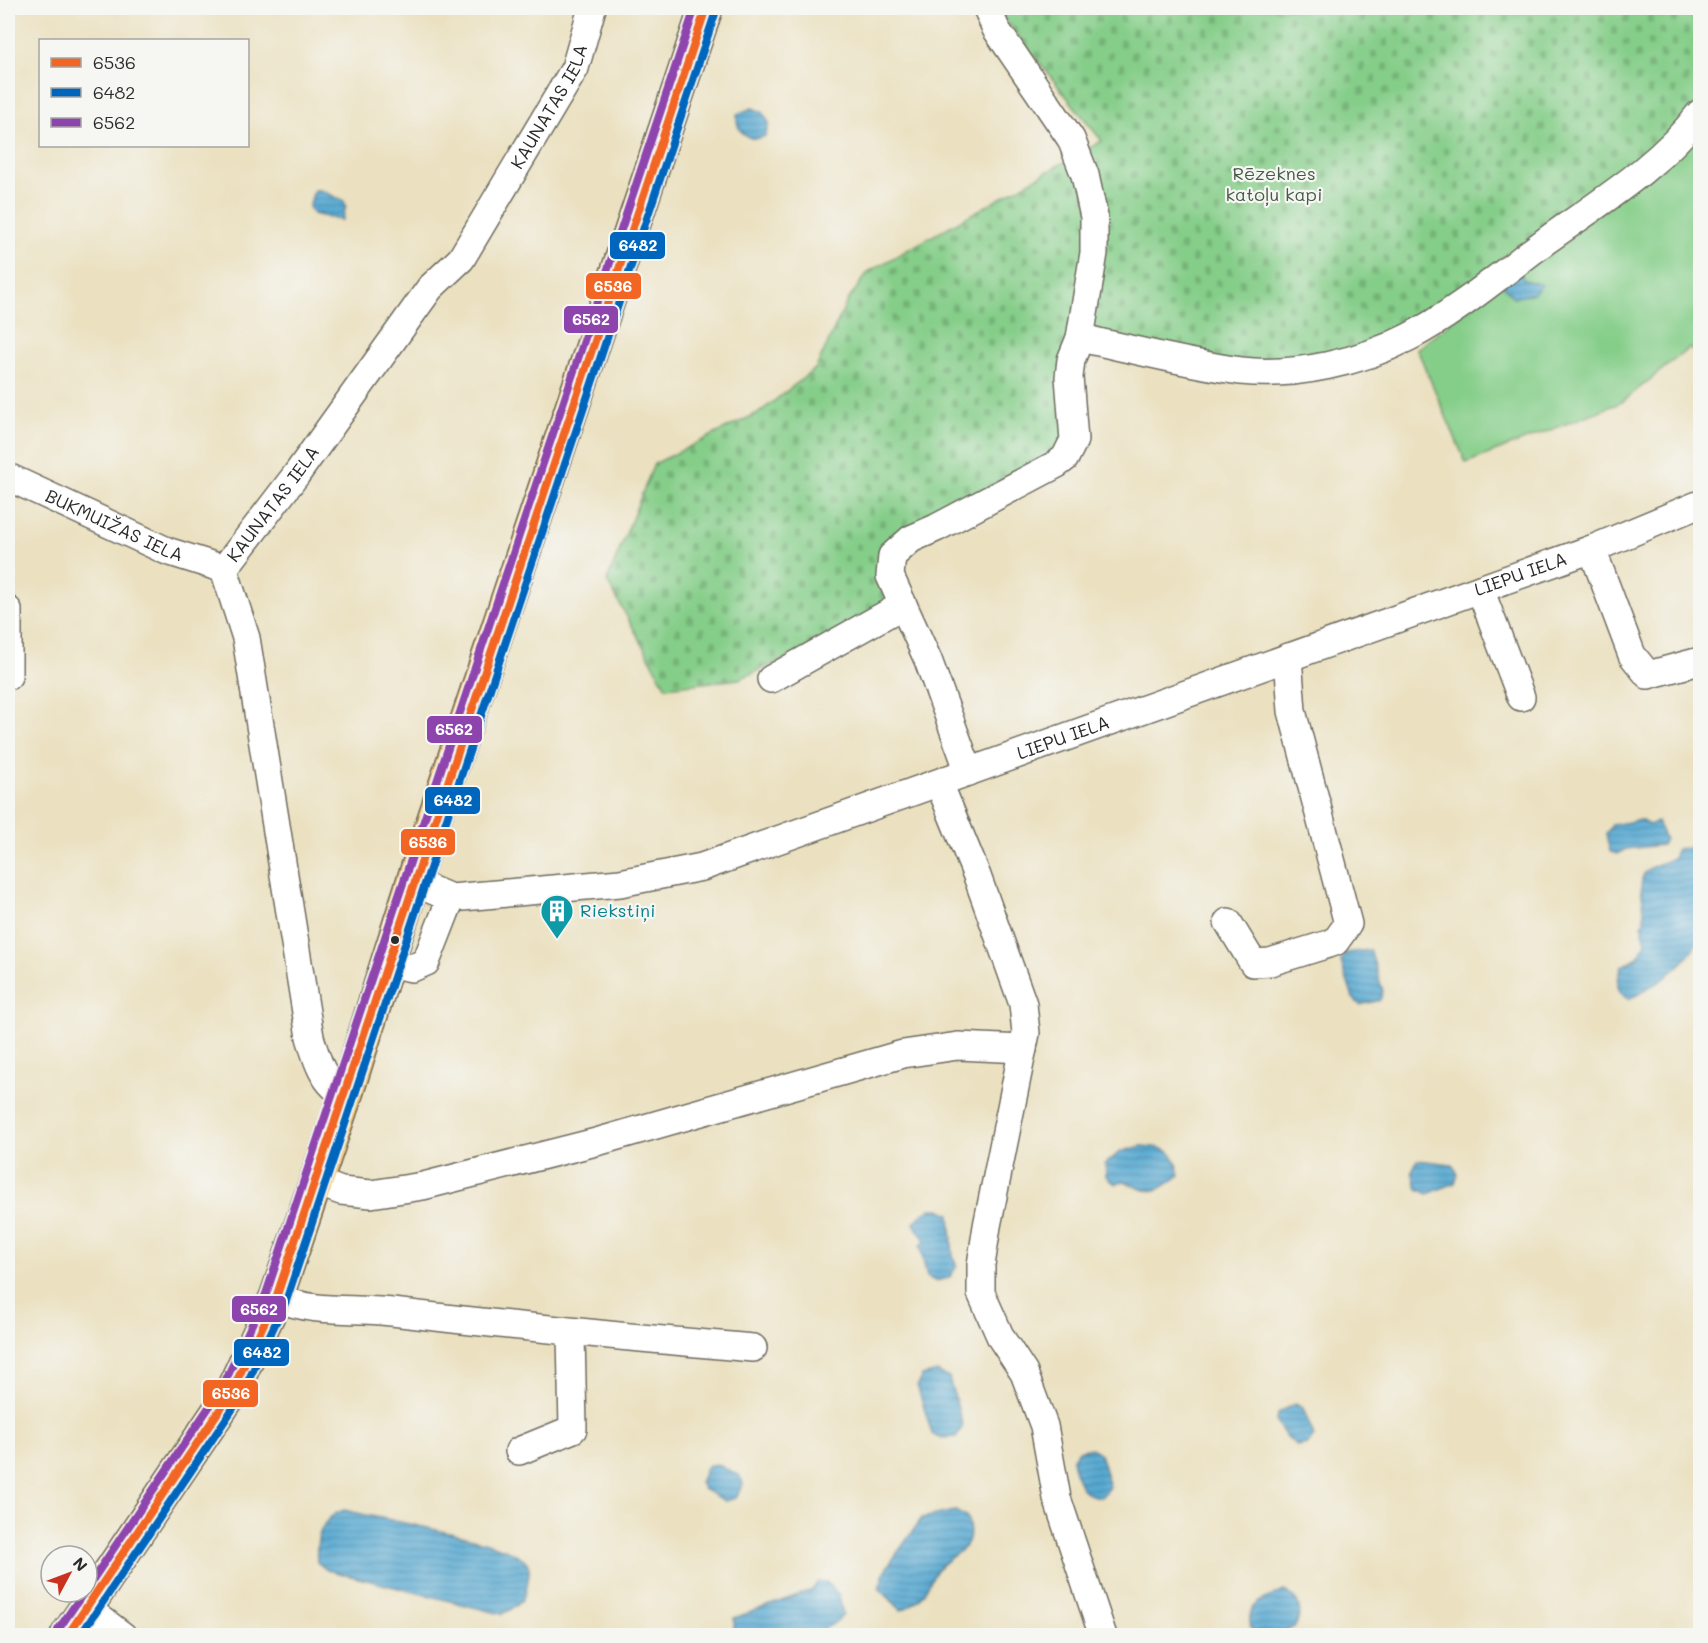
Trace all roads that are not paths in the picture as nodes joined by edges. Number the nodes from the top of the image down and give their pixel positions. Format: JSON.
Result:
{"nodes":[{"id":1,"x":592,"y":8,"type":"edge"},
{"id":2,"x":706,"y":8,"type":"edge"},
{"id":3,"x":987,"y":8,"type":"edge"},
{"id":4,"x":1701,"y":113,"type":"edge"},
{"id":5,"x":1080,"y":338,"type":"junction"},
{"id":6,"x":8,"y":477,"type":"edge"},
{"id":7,"x":1701,"y":504,"type":"edge"},
{"id":8,"x":1592,"y":549,"type":"junction"},
{"id":9,"x":224,"y":569,"type":"junction"},
{"id":10,"x":1480,"y":589,"type":"junction"},
{"id":11,"x":903,"y":605,"type":"junction"},
{"id":12,"x":8,"y":610,"type":"edge"},
{"id":13,"x":1288,"y":657,"type":"junction"},
{"id":14,"x":1701,"y":661,"type":"edge"},
{"id":15,"x":8,"y":675,"type":"edge"},
{"id":16,"x":771,"y":679,"type":"dead end"},
{"id":17,"x":1521,"y":697,"type":"dead end"},
{"id":18,"x":969,"y":772,"type":"junction"},
{"id":19,"x":939,"y":783,"type":"junction"},
{"id":20,"x":413,"y":882,"type":"junction"},
{"id":21,"x":451,"y":898,"type":"junction"},
{"id":22,"x":1228,"y":922,"type":"dead end"},
{"id":23,"x":388,"y":963,"type":"junction"},
{"id":24,"x":1023,"y":1049,"type":"junction"},
{"id":25,"x":346,"y":1094,"type":"junction"},
{"id":26,"x":317,"y":1182,"type":"junction"},
{"id":27,"x":276,"y":1298,"type":"junction"},
{"id":28,"x":571,"y":1334,"type":"junction"},
{"id":29,"x":753,"y":1348,"type":"dead end"},
{"id":30,"x":519,"y":1451,"type":"dead end"},
{"id":31,"x":85,"y":1607,"type":"junction"},
{"id":32,"x":67,"y":1635,"type":"edge"},
{"id":33,"x":123,"y":1635,"type":"edge"},
{"id":34,"x":1103,"y":1635,"type":"edge"}],
"edges":[{"from":1,"to":9,"type":"street","name":"KAUNATAS IELA"},
{"from":2,"to":20,"type":"main road"},
{"from":3,"to":5,"type":"street"},
{"from":4,"to":5,"type":"street"},
{"from":5,"to":11,"type":"street"},
{"from":6,"to":9,"type":"street","name":"BUKMUIŽAS IELA"},
{"from":7,"to":8,"type":"street","name":"LIEPU IELA"},
{"from":8,"to":10,"type":"street","name":"LIEPU IELA"},
{"from":8,"to":14,"type":"street"},
{"from":9,"to":25,"type":"street","name":"KAUNATAS IELA"},
{"from":10,"to":13,"type":"street","name":"LIEPU IELA"},
{"from":10,"to":17,"type":"street"},
{"from":11,"to":16,"type":"street"},
{"from":11,"to":18,"type":"street"},
{"from":12,"to":15,"type":"street"},
{"from":13,"to":18,"type":"street","name":"LIEPU IELA"},
{"from":13,"to":22,"type":"street"},
{"from":18,"to":19,"type":"street","name":"LIEPU IELA"},
{"from":19,"to":21,"type":"street","name":"LIEPU IELA"},
{"from":19,"to":24,"type":"street"},
{"from":20,"to":21,"type":"street","name":"LIEPU IELA"},
{"from":20,"to":23,"type":"main road"},
{"from":21,"to":23,"type":"street"},
{"from":23,"to":25,"type":"main road"},
{"from":24,"to":26,"type":"street"},
{"from":24,"to":34,"type":"street"},
{"from":25,"to":26,"type":"main road"},
{"from":26,"to":27,"type":"main road"},
{"from":27,"to":28,"type":"street"},
{"from":27,"to":31,"type":"main road"},
{"from":28,"to":29,"type":"street"},
{"from":28,"to":30,"type":"street"},
{"from":31,"to":32,"type":"main road"},
{"from":31,"to":33,"type":"street"}]}
